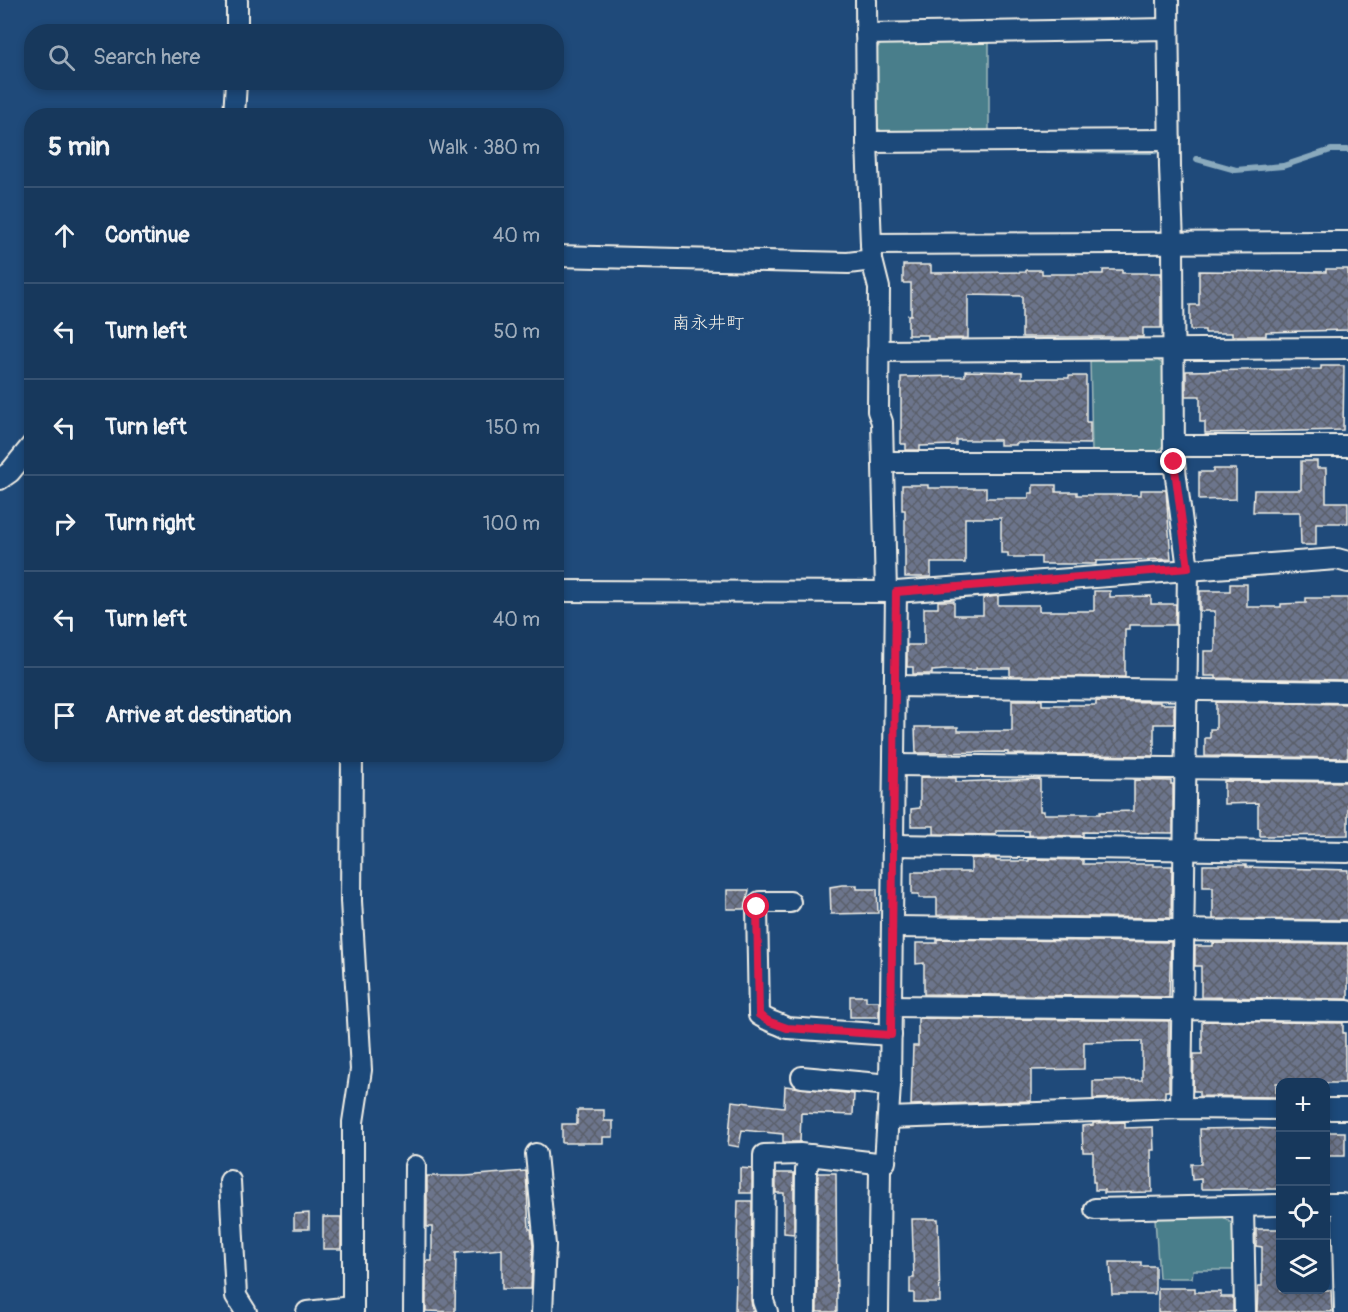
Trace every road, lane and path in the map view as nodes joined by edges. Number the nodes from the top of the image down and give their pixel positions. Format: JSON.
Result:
{"nodes":[{"id":1,"x":237,"y":0,"type":"edge"},
{"id":2,"x":866,"y":0,"type":"edge"},
{"id":3,"x":1168,"y":0,"type":"edge"},
{"id":4,"x":237,"y":24,"type":"edge"},
{"id":5,"x":1168,"y":29,"type":"junction"},
{"id":6,"x":866,"y":34,"type":"junction"},
{"id":7,"x":236,"y":90,"type":"edge"},
{"id":8,"x":234,"y":108,"type":"edge"},
{"id":9,"x":1170,"y":140,"type":"junction"},
{"id":10,"x":867,"y":142,"type":"junction"},
{"id":11,"x":1348,"y":242,"type":"edge"},
{"id":12,"x":1173,"y":243,"type":"junction"},
{"id":13,"x":872,"y":252,"type":"junction"},
{"id":14,"x":564,"y":256,"type":"edge"},
{"id":15,"x":1173,"y":348,"type":"junction"},
{"id":16,"x":1348,"y":348,"type":"edge"},
{"id":17,"x":878,"y":351,"type":"junction"},
{"id":18,"x":1348,"y":446,"type":"edge"},
{"id":19,"x":1175,"y":454,"type":"junction"},
{"id":20,"x":24,"y":455,"type":"edge"},
{"id":21,"x":883,"y":462,"type":"junction"},
{"id":22,"x":0,"y":479,"type":"edge"},
{"id":23,"x":1348,"y":562,"type":"edge"},
{"id":24,"x":1188,"y":568,"type":"junction"},
{"id":25,"x":564,"y":591,"type":"edge"},
{"id":26,"x":891,"y":592,"type":"junction"},
{"id":27,"x":895,"y":686,"type":"junction"},
{"id":28,"x":1187,"y":690,"type":"junction"},
{"id":29,"x":1348,"y":692,"type":"edge"},
{"id":30,"x":352,"y":762,"type":"edge"},
{"id":31,"x":895,"y":765,"type":"junction"},
{"id":32,"x":1186,"y":768,"type":"junction"},
{"id":33,"x":1348,"y":770,"type":"edge"},
{"id":34,"x":894,"y":845,"type":"junction"},
{"id":35,"x":1185,"y":849,"type":"junction"},
{"id":36,"x":1348,"y":852,"type":"edge"},
{"id":37,"x":790,"y":902,"type":"dead end"},
{"id":38,"x":893,"y":927,"type":"junction"},
{"id":39,"x":1183,"y":930,"type":"junction"},
{"id":40,"x":1348,"y":932,"type":"edge"},
{"id":41,"x":891,"y":1006,"type":"junction"},
{"id":42,"x":1183,"y":1010,"type":"junction"},
{"id":43,"x":1348,"y":1011,"type":"edge"},
{"id":44,"x":891,"y":1035,"type":"junction"},
{"id":45,"x":802,"y":1077,"type":"dead end"},
{"id":46,"x":890,"y":1085,"type":"junction"},
{"id":47,"x":1181,"y":1108,"type":"junction"},
{"id":48,"x":1276,"y":1108,"type":"edge"},
{"id":49,"x":1330,"y":1109,"type":"edge"},
{"id":50,"x":1348,"y":1109,"type":"edge"},
{"id":51,"x":889,"y":1118,"type":"junction"},
{"id":52,"x":536,"y":1154,"type":"dead end"},
{"id":53,"x":811,"y":1155,"type":"junction"},
{"id":54,"x":877,"y":1163,"type":"junction"},
{"id":55,"x":415,"y":1166,"type":"dead end"},
{"id":56,"x":230,"y":1181,"type":"dead end"},
{"id":57,"x":1330,"y":1204,"type":"edge"},
{"id":58,"x":1276,"y":1205,"type":"edge"},
{"id":59,"x":1244,"y":1206,"type":"junction"},
{"id":60,"x":1095,"y":1209,"type":"dead end"},
{"id":61,"x":353,"y":1310,"type":"edge"},
{"id":62,"x":246,"y":1312,"type":"edge"},
{"id":63,"x":307,"y":1312,"type":"edge"},
{"id":64,"x":414,"y":1312,"type":"edge"},
{"id":65,"x":542,"y":1312,"type":"edge"},
{"id":66,"x":767,"y":1312,"type":"edge"},
{"id":67,"x":805,"y":1312,"type":"edge"},
{"id":68,"x":878,"y":1312,"type":"edge"},
{"id":69,"x":1245,"y":1312,"type":"edge"},
{"id":70,"x":1345,"y":1312,"type":"edge"}],
"edges":[{"from":1,"to":4,"type":"street"},
{"from":2,"to":6,"type":"street"},
{"from":3,"to":5,"type":"street"},
{"from":5,"to":6,"type":"street"},
{"from":5,"to":9,"type":"street"},
{"from":6,"to":10,"type":"street"},
{"from":7,"to":8,"type":"street"},
{"from":9,"to":10,"type":"street"},
{"from":9,"to":12,"type":"street"},
{"from":10,"to":13,"type":"street"},
{"from":11,"to":12,"type":"street"},
{"from":12,"to":13,"type":"street"},
{"from":12,"to":15,"type":"street"},
{"from":13,"to":14,"type":"street"},
{"from":13,"to":17,"type":"street"},
{"from":15,"to":16,"type":"street"},
{"from":15,"to":17,"type":"street"},
{"from":15,"to":19,"type":"street"},
{"from":17,"to":21,"type":"street"},
{"from":18,"to":19,"type":"street"},
{"from":19,"to":21,"type":"street"},
{"from":19,"to":24,"type":"street"},
{"from":20,"to":22,"type":"street"},
{"from":21,"to":26,"type":"street"},
{"from":23,"to":24,"type":"street"},
{"from":24,"to":26,"type":"street"},
{"from":24,"to":28,"type":"street"},
{"from":25,"to":26,"type":"street"},
{"from":26,"to":27,"type":"street"},
{"from":27,"to":28,"type":"street"},
{"from":27,"to":31,"type":"street"},
{"from":28,"to":29,"type":"street"},
{"from":28,"to":32,"type":"street"},
{"from":30,"to":61,"type":"street"},
{"from":31,"to":32,"type":"street"},
{"from":31,"to":34,"type":"street"},
{"from":32,"to":33,"type":"street"},
{"from":32,"to":35,"type":"street"},
{"from":34,"to":35,"type":"street"},
{"from":34,"to":38,"type":"street"},
{"from":35,"to":36,"type":"street"},
{"from":35,"to":39,"type":"street"},
{"from":37,"to":44,"type":"street"},
{"from":38,"to":39,"type":"street"},
{"from":38,"to":41,"type":"street"},
{"from":39,"to":40,"type":"street"},
{"from":39,"to":42,"type":"street"},
{"from":41,"to":42,"type":"street"},
{"from":41,"to":44,"type":"street"},
{"from":42,"to":43,"type":"street"},
{"from":42,"to":47,"type":"street"},
{"from":44,"to":46,"type":"street"},
{"from":45,"to":46,"type":"street"},
{"from":46,"to":51,"type":"street"},
{"from":47,"to":48,"type":"street"},
{"from":47,"to":51,"type":"street"},
{"from":49,"to":50,"type":"street"},
{"from":51,"to":54,"type":"street"},
{"from":52,"to":65,"type":"street"},
{"from":53,"to":54,"type":"street"},
{"from":53,"to":66,"type":"street"},
{"from":53,"to":67,"type":"street"},
{"from":54,"to":68,"type":"street"},
{"from":55,"to":64,"type":"street"},
{"from":56,"to":62,"type":"street"},
{"from":57,"to":70,"type":"street"},
{"from":58,"to":59,"type":"street"},
{"from":59,"to":60,"type":"street"},
{"from":59,"to":69,"type":"street"},
{"from":61,"to":63,"type":"street"}]}
